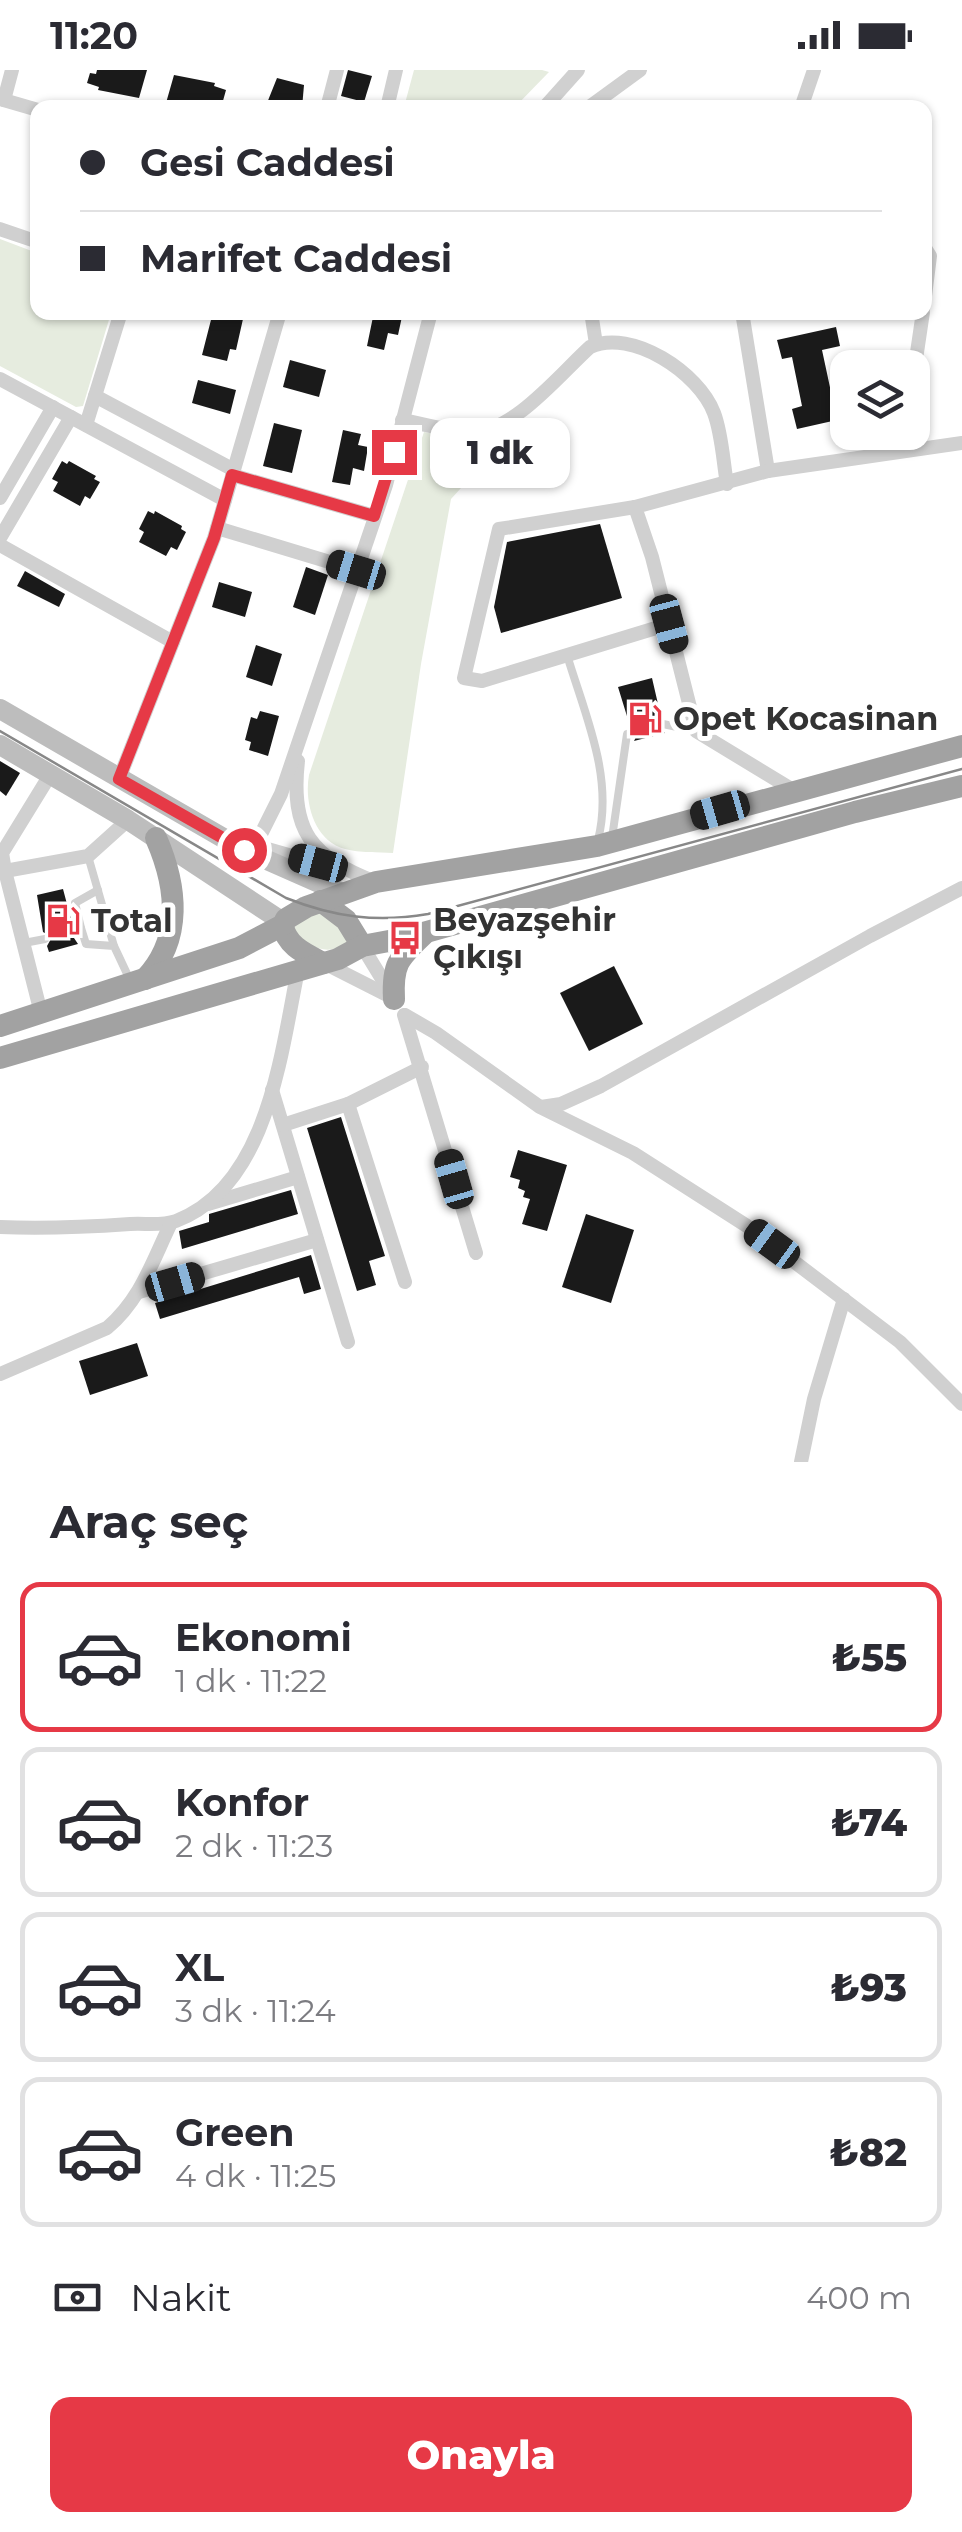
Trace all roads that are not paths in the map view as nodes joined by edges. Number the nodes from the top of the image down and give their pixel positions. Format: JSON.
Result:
{"nodes":[{"id":1,"x":12,"y":70,"type":"edge"},
{"id":2,"x":337,"y":70,"type":"edge"},
{"id":3,"x":396,"y":70,"type":"edge"},
{"id":4,"x":578,"y":70,"type":"edge"},
{"id":5,"x":640,"y":70,"type":"edge"},
{"id":6,"x":814,"y":70,"type":"edge"},
{"id":7,"x":2,"y":99,"type":"edge"},
{"id":8,"x":329,"y":100,"type":"edge"},
{"id":9,"x":389,"y":100,"type":"edge"},
{"id":10,"x":551,"y":100,"type":"edge"},
{"id":11,"x":599,"y":100,"type":"edge"},
{"id":12,"x":804,"y":100,"type":"edge"},
{"id":13,"x":30,"y":108,"type":"edge"},
{"id":14,"x":0,"y":229,"type":"edge"},
{"id":15,"x":30,"y":239,"type":"edge"},
{"id":16,"x":119,"y":320,"type":"edge"},
{"id":17,"x":278,"y":320,"type":"edge"},
{"id":18,"x":428,"y":320,"type":"edge"},
{"id":19,"x":592,"y":320,"type":"edge"},
{"id":20,"x":743,"y":320,"type":"edge"},
{"id":21,"x":922,"y":320,"type":"edge"},
{"id":22,"x":596,"y":344,"type":"junction"},
{"id":23,"x":917,"y":350,"type":"edge"},
{"id":24,"x":0,"y":378,"type":"edge"},
{"id":25,"x":95,"y":396,"type":"junction"},
{"id":26,"x":53,"y":407,"type":"junction"},
{"id":27,"x":71,"y":417,"type":"junction"},
{"id":28,"x":402,"y":420,"type":"junction"},
{"id":29,"x":86,"y":425,"type":"junction"},
{"id":30,"x":962,"y":442,"type":"edge"},
{"id":31,"x":904,"y":451,"type":"joint"},
{"id":32,"x":768,"y":471,"type":"junction"},
{"id":33,"x":233,"y":473,"type":"junction"},
{"id":34,"x":727,"y":484,"type":"junction"},
{"id":35,"x":0,"y":498,"type":"edge"},
{"id":36,"x":225,"y":500,"type":"junction"},
{"id":37,"x":635,"y":506,"type":"junction"},
{"id":38,"x":374,"y":516,"type":"junction"},
{"id":39,"x":217,"y":528,"type":"junction"},
{"id":40,"x":0,"y":541,"type":"edge"},
{"id":41,"x":356,"y":570,"type":"junction"},
{"id":42,"x":669,"y":624,"type":"junction"},
{"id":43,"x":173,"y":642,"type":"junction"},
{"id":44,"x":567,"y":655,"type":"junction"},
{"id":45,"x":0,"y":709,"type":"edge"},
{"id":46,"x":663,"y":724,"type":"dead end"},
{"id":47,"x":696,"y":731,"type":"junction"},
{"id":48,"x":632,"y":732,"type":"dead end"},
{"id":49,"x":300,"y":735,"type":"junction"},
{"id":50,"x":0,"y":745,"type":"edge"},
{"id":51,"x":962,"y":746,"type":"edge"},
{"id":52,"x":50,"y":775,"type":"junction"},
{"id":53,"x":119,"y":779,"type":"junction"},
{"id":54,"x":962,"y":786,"type":"edge"},
{"id":55,"x":793,"y":790,"type":"junction"},
{"id":56,"x":128,"y":820,"type":"junction"},
{"id":57,"x":156,"y":838,"type":"junction"},
{"id":58,"x":604,"y":844,"type":"junction"},
{"id":59,"x":254,"y":850,"type":"junction"},
{"id":60,"x":1,"y":852,"type":"edge"},
{"id":61,"x":88,"y":856,"type":"junction"},
{"id":62,"x":2,"y":872,"type":"edge"},
{"id":63,"x":337,"y":888,"type":"junction"},
{"id":64,"x":962,"y":888,"type":"edge"},
{"id":65,"x":98,"y":890,"type":"junction"},
{"id":66,"x":279,"y":926,"type":"junction"},
{"id":67,"x":426,"y":932,"type":"junction"},
{"id":68,"x":45,"y":939,"type":"dead end"},
{"id":69,"x":24,"y":942,"type":"junction"},
{"id":70,"x":114,"y":946,"type":"junction"},
{"id":71,"x":362,"y":946,"type":"junction"},
{"id":72,"x":323,"y":963,"type":"junction"},
{"id":73,"x":298,"y":970,"type":"junction"},
{"id":74,"x":138,"y":982,"type":"junction"},
{"id":75,"x":399,"y":1007,"type":"junction"},
{"id":76,"x":41,"y":1013,"type":"junction"},
{"id":77,"x":0,"y":1026,"type":"edge"},
{"id":78,"x":0,"y":1058,"type":"edge"},
{"id":79,"x":422,"y":1067,"type":"junction"},
{"id":80,"x":272,"y":1090,"type":"junction"},
{"id":81,"x":348,"y":1104,"type":"junction"},
{"id":82,"x":540,"y":1107,"type":"junction"},
{"id":83,"x":282,"y":1124,"type":"junction"},
{"id":84,"x":298,"y":1177,"type":"junction"},
{"id":85,"x":202,"y":1206,"type":"junction"},
{"id":86,"x":171,"y":1223,"type":"junction"},
{"id":87,"x":0,"y":1228,"type":"edge"},
{"id":88,"x":317,"y":1240,"type":"junction"},
{"id":89,"x":476,"y":1253,"type":"dead end"},
{"id":90,"x":405,"y":1282,"type":"dead end"},
{"id":91,"x":139,"y":1292,"type":"junction"},
{"id":92,"x":844,"y":1299,"type":"junction"},
{"id":93,"x":348,"y":1342,"type":"dead end"},
{"id":94,"x":0,"y":1374,"type":"edge"},
{"id":95,"x":962,"y":1404,"type":"edge"},
{"id":96,"x":801,"y":1462,"type":"edge"}],
"edges":[{"from":1,"to":7,"type":"street"},
{"from":2,"to":8,"type":"street"},
{"from":3,"to":9,"type":"street"},
{"from":4,"to":10,"type":"street"},
{"from":5,"to":11,"type":"street"},
{"from":6,"to":12,"type":"street"},
{"from":7,"to":13,"type":"street"},
{"from":14,"to":15,"type":"street"},
{"from":16,"to":25,"type":"street"},
{"from":17,"to":33,"type":"street"},
{"from":18,"to":28,"type":"street"},
{"from":19,"to":22,"type":"street"},
{"from":20,"to":32,"type":"street"},
{"from":21,"to":23,"type":"street"},
{"from":22,"to":28,"type":"street"},
{"from":22,"to":34,"type":"street"},
{"from":24,"to":26,"type":"street"},
{"from":25,"to":29,"type":"street"},
{"from":25,"to":33,"type":"street"},
{"from":26,"to":27,"type":"street"},
{"from":26,"to":35,"type":"street"},
{"from":27,"to":29,"type":"street"},
{"from":27,"to":40,"type":"street"},
{"from":28,"to":38,"type":"street"},
{"from":29,"to":36,"type":"street"},
{"from":30,"to":31,"type":"street"},
{"from":31,"to":32,"type":"street"},
{"from":32,"to":34,"type":"street"},
{"from":33,"to":36,"type":"street"},
{"from":33,"to":38,"type":"street"},
{"from":34,"to":37,"type":"street"},
{"from":36,"to":39,"type":"street"},
{"from":37,"to":42,"type":"street"},
{"from":37,"to":44,"type":"street"},
{"from":38,"to":41,"type":"street"},
{"from":39,"to":41,"type":"street"},
{"from":39,"to":43,"type":"street"},
{"from":40,"to":43,"type":"street"},
{"from":41,"to":49,"type":"street"},
{"from":42,"to":44,"type":"street"},
{"from":42,"to":47,"type":"street"},
{"from":43,"to":53,"type":"street"},
{"from":44,"to":58,"type":"lane"},
{"from":45,"to":53,"type":"main road"},
{"from":46,"to":47,"type":"lane"},
{"from":47,"to":55,"type":"street"},
{"from":48,"to":58,"type":"lane"},
{"from":49,"to":59,"type":"street"},
{"from":49,"to":63,"type":"street"},
{"from":50,"to":52,"type":"main road"},
{"from":51,"to":55,"type":"highway"},
{"from":52,"to":56,"type":"main road"},
{"from":52,"to":60,"type":"street"},
{"from":53,"to":59,"type":"main road"},
{"from":54,"to":67,"type":"highway"},
{"from":55,"to":58,"type":"highway"},
{"from":56,"to":57,"type":"main road"},
{"from":56,"to":61,"type":"street"},
{"from":57,"to":66,"type":"main road"},
{"from":57,"to":74,"type":"highway"},
{"from":58,"to":63,"type":"highway"},
{"from":59,"to":63,"type":"main road"},
{"from":60,"to":62,"type":"street"},
{"from":61,"to":62,"type":"street"},
{"from":61,"to":65,"type":"lane"},
{"from":62,"to":69,"type":"street"},
{"from":63,"to":66,"type":"highway"},
{"from":63,"to":71,"type":"highway"},
{"from":64,"to":82,"type":"street"},
{"from":65,"to":70,"type":"lane"},
{"from":65,"to":70,"type":"lane"},
{"from":66,"to":72,"type":"highway"},
{"from":66,"to":74,"type":"highway"},
{"from":67,"to":71,"type":"highway"},
{"from":67,"to":75,"type":"highway"},
{"from":68,"to":69,"type":"lane"},
{"from":69,"to":76,"type":"street"},
{"from":70,"to":74,"type":"lane"},
{"from":71,"to":72,"type":"highway"},
{"from":71,"to":75,"type":"street"},
{"from":72,"to":73,"type":"highway"},
{"from":72,"to":75,"type":"street"},
{"from":73,"to":78,"type":"highway"},
{"from":73,"to":80,"type":"street"},
{"from":74,"to":76,"type":"highway"},
{"from":75,"to":79,"type":"street"},
{"from":75,"to":82,"type":"street"},
{"from":76,"to":77,"type":"highway"},
{"from":79,"to":81,"type":"street"},
{"from":79,"to":89,"type":"street"},
{"from":80,"to":83,"type":"street"},
{"from":80,"to":85,"type":"street"},
{"from":81,"to":83,"type":"street"},
{"from":81,"to":90,"type":"street"},
{"from":82,"to":92,"type":"street"},
{"from":83,"to":84,"type":"street"},
{"from":84,"to":85,"type":"street"},
{"from":84,"to":88,"type":"street"},
{"from":85,"to":86,"type":"street"},
{"from":86,"to":87,"type":"street"},
{"from":86,"to":91,"type":"street"},
{"from":88,"to":91,"type":"street"},
{"from":88,"to":93,"type":"street"},
{"from":91,"to":94,"type":"street"},
{"from":92,"to":95,"type":"street"},
{"from":92,"to":96,"type":"street"}]}
